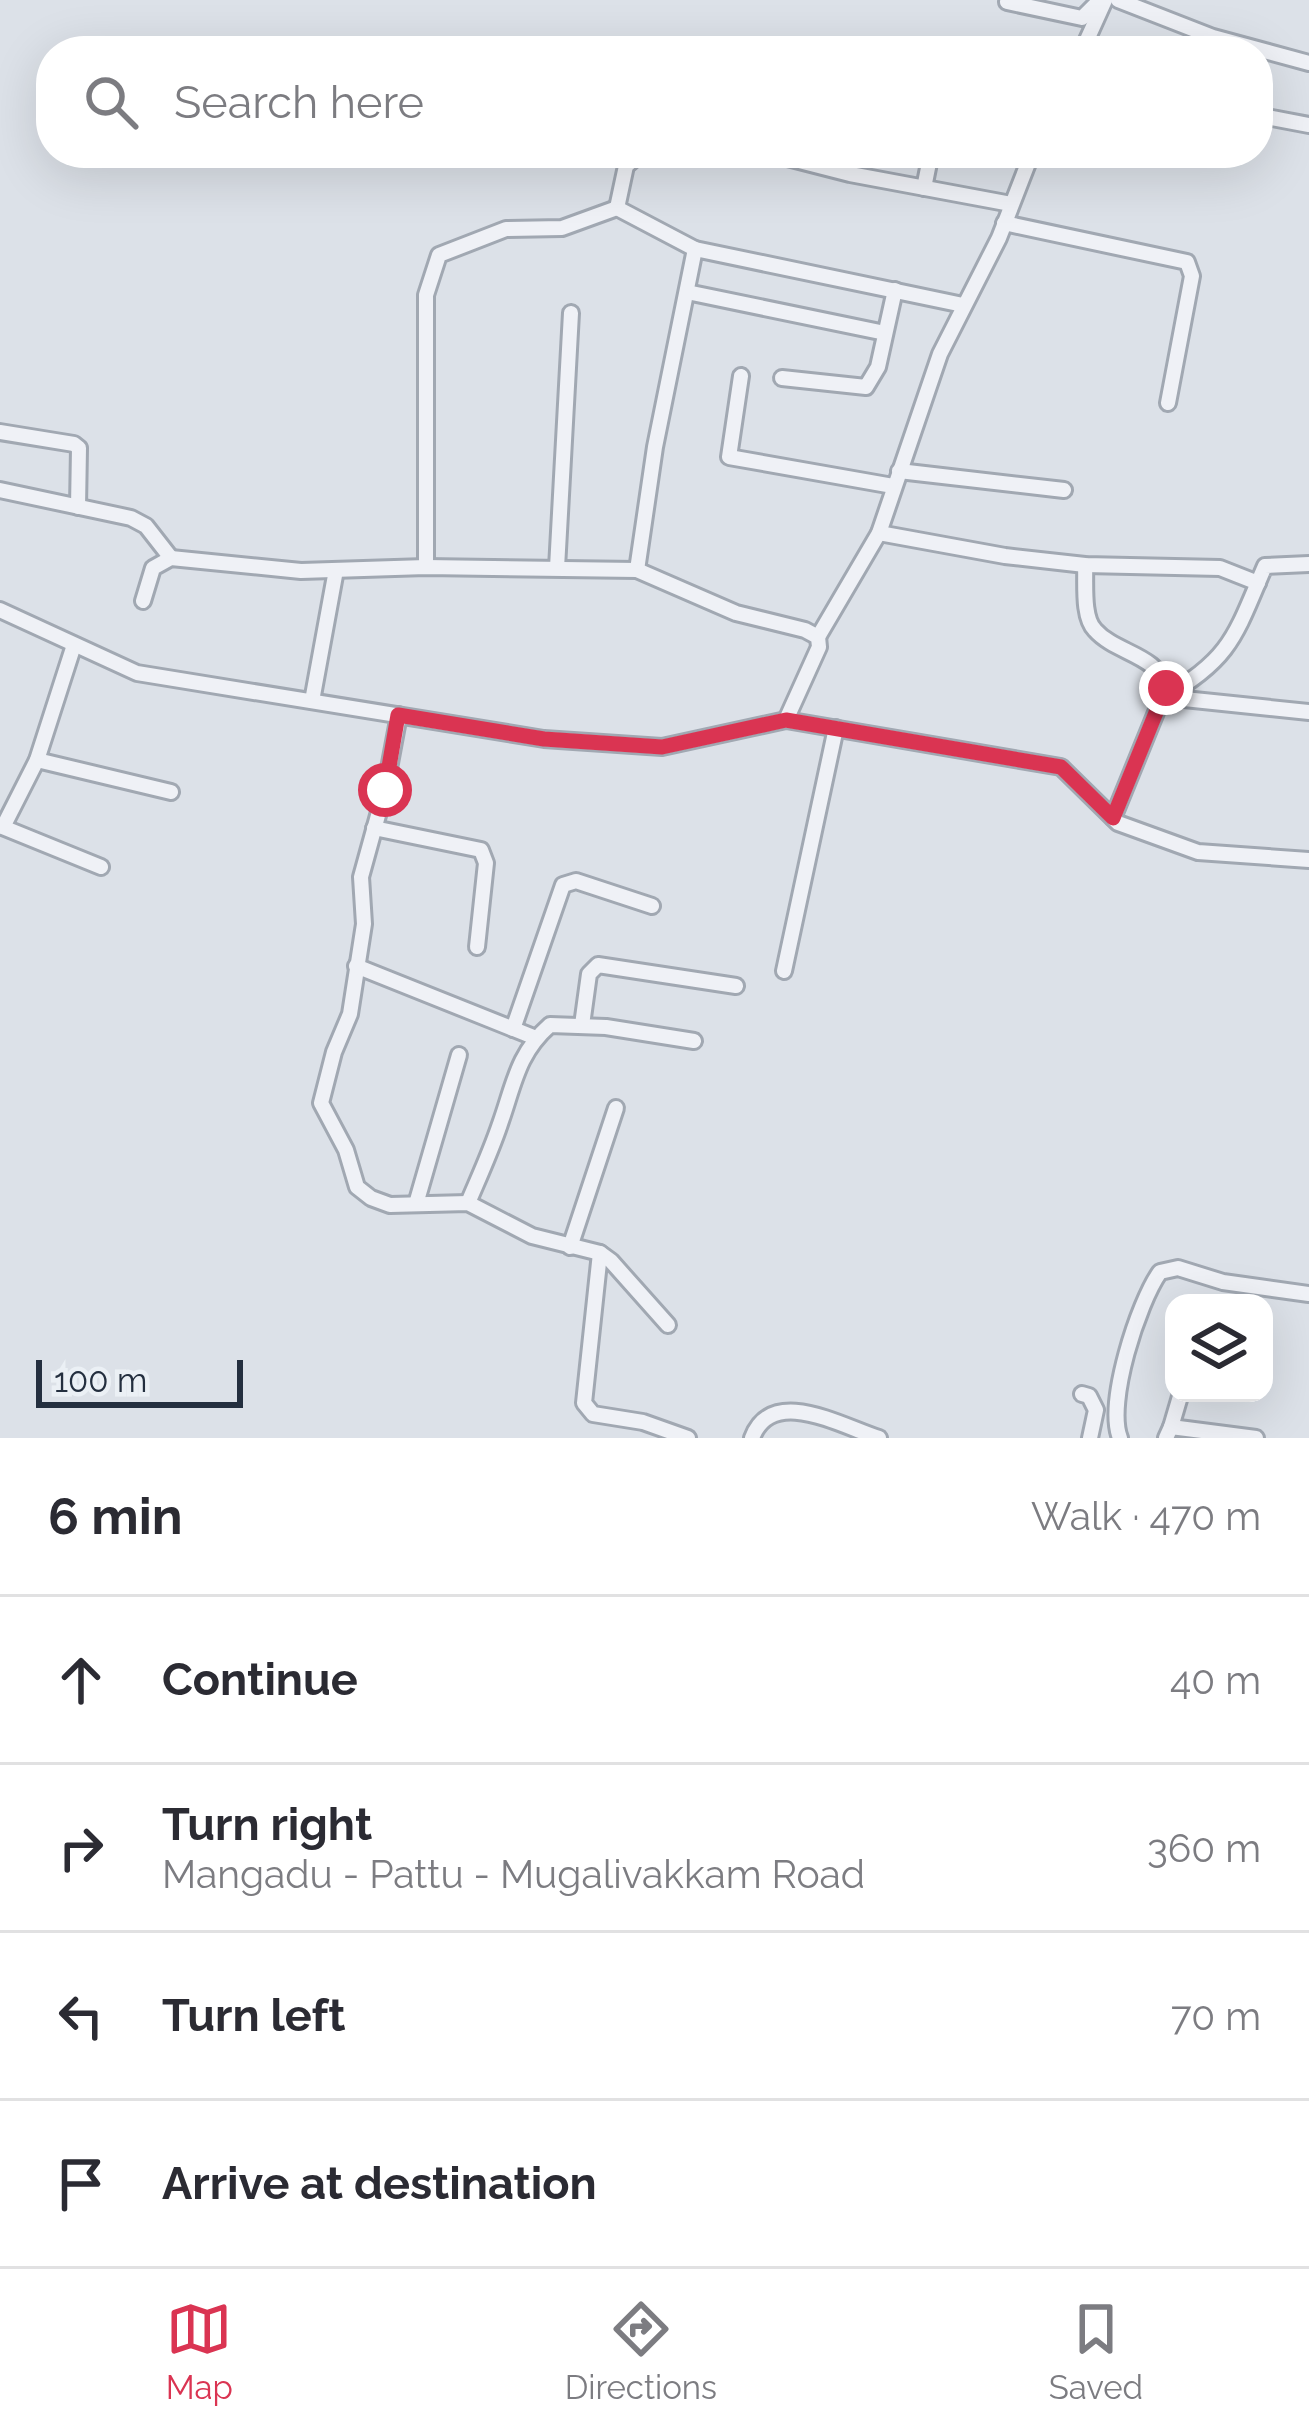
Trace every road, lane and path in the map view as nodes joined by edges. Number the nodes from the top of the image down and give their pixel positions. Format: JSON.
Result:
{"nodes":[{"id":1,"x":1103,"y":0,"type":"edge"},
{"id":2,"x":1118,"y":0,"type":"edge"},
{"id":3,"x":1007,"y":2,"type":"edge"},
{"id":4,"x":1088,"y":36,"type":"edge"},
{"id":5,"x":1210,"y":36,"type":"edge"},
{"id":6,"x":1273,"y":54,"type":"edge"},
{"id":7,"x":1309,"y":64,"type":"edge"},
{"id":8,"x":1273,"y":118,"type":"edge"},
{"id":9,"x":1309,"y":125,"type":"edge"},
{"id":10,"x":626,"y":168,"type":"edge"},
{"id":11,"x":835,"y":168,"type":"edge"},
{"id":12,"x":928,"y":168,"type":"edge"},
{"id":13,"x":1026,"y":168,"type":"edge"},
{"id":14,"x":924,"y":188,"type":"junction"},
{"id":15,"x":1010,"y":204,"type":"junction"},
{"id":16,"x":617,"y":208,"type":"junction"},
{"id":17,"x":1004,"y":223,"type":"junction"},
{"id":18,"x":695,"y":249,"type":"junction"},
{"id":19,"x":896,"y":290,"type":"junction"},
{"id":20,"x":687,"y":292,"type":"junction"},
{"id":21,"x":963,"y":305,"type":"junction"},
{"id":22,"x":571,"y":313,"type":"dead end"},
{"id":23,"x":885,"y":333,"type":"junction"},
{"id":24,"x":741,"y":376,"type":"dead end"},
{"id":25,"x":782,"y":378,"type":"dead end"},
{"id":26,"x":1168,"y":403,"type":"dead end"},
{"id":27,"x":0,"y":432,"type":"edge"},
{"id":28,"x":896,"y":479,"type":"junction"},
{"id":29,"x":0,"y":490,"type":"edge"},
{"id":30,"x":1064,"y":490,"type":"dead end"},
{"id":31,"x":78,"y":507,"type":"junction"},
{"id":32,"x":879,"y":533,"type":"junction"},
{"id":33,"x":170,"y":558,"type":"junction"},
{"id":34,"x":1309,"y":564,"type":"edge"},
{"id":35,"x":1085,"y":565,"type":"junction"},
{"id":36,"x":426,"y":567,"type":"junction"},
{"id":37,"x":557,"y":568,"type":"junction"},
{"id":38,"x":336,"y":570,"type":"junction"},
{"id":39,"x":637,"y":570,"type":"junction"},
{"id":40,"x":1258,"y":584,"type":"junction"},
{"id":41,"x":143,"y":601,"type":"dead end"},
{"id":42,"x":0,"y":610,"type":"edge"},
{"id":43,"x":818,"y":637,"type":"junction"},
{"id":44,"x":74,"y":645,"type":"junction"},
{"id":45,"x":1164,"y":697,"type":"junction"},
{"id":46,"x":312,"y":701,"type":"junction"},
{"id":47,"x":1309,"y":712,"type":"edge"},
{"id":48,"x":398,"y":715,"type":"junction"},
{"id":49,"x":786,"y":720,"type":"junction"},
{"id":50,"x":836,"y":728,"type":"junction"},
{"id":51,"x":37,"y":760,"type":"junction"},
{"id":52,"x":171,"y":792,"type":"dead end"},
{"id":53,"x":1113,"y":818,"type":"junction"},
{"id":54,"x":2,"y":826,"type":"edge"},
{"id":55,"x":374,"y":828,"type":"junction"},
{"id":56,"x":1309,"y":860,"type":"edge"},
{"id":57,"x":100,"y":867,"type":"dead end"},
{"id":58,"x":652,"y":906,"type":"dead end"},
{"id":59,"x":476,"y":947,"type":"dead end"},
{"id":60,"x":356,"y":966,"type":"junction"},
{"id":61,"x":784,"y":971,"type":"dead end"},
{"id":62,"x":736,"y":986,"type":"dead end"},
{"id":63,"x":583,"y":1025,"type":"junction"},
{"id":64,"x":512,"y":1029,"type":"junction"},
{"id":65,"x":536,"y":1038,"type":"junction"},
{"id":66,"x":694,"y":1041,"type":"dead end"},
{"id":67,"x":459,"y":1055,"type":"dead end"},
{"id":68,"x":616,"y":1108,"type":"dead end"},
{"id":69,"x":468,"y":1203,"type":"junction"},
{"id":70,"x":416,"y":1204,"type":"junction"},
{"id":71,"x":570,"y":1247,"type":"junction"},
{"id":72,"x":600,"y":1253,"type":"junction"},
{"id":73,"x":1309,"y":1294,"type":"edge"},
{"id":74,"x":668,"y":1325,"type":"dead end"},
{"id":75,"x":1082,"y":1394,"type":"dead end"},
{"id":76,"x":1178,"y":1402,"type":"edge"},
{"id":77,"x":1168,"y":1433,"type":"edge"},
{"id":78,"x":1207,"y":1434,"type":"edge"},
{"id":79,"x":688,"y":1438,"type":"edge"},
{"id":80,"x":752,"y":1438,"type":"edge"},
{"id":81,"x":879,"y":1438,"type":"edge"},
{"id":82,"x":1090,"y":1438,"type":"edge"},
{"id":83,"x":1120,"y":1438,"type":"edge"},
{"id":84,"x":1256,"y":1438,"type":"edge"}],
"edges":[{"from":1,"to":3,"type":"street"},
{"from":1,"to":4,"type":"street"},
{"from":2,"to":5,"type":"street"},
{"from":6,"to":7,"type":"street"},
{"from":8,"to":9,"type":"street"},
{"from":10,"to":16,"type":"street"},
{"from":11,"to":14,"type":"street"},
{"from":12,"to":14,"type":"street"},
{"from":13,"to":15,"type":"street"},
{"from":14,"to":15,"type":"street"},
{"from":15,"to":17,"type":"street"},
{"from":16,"to":18,"type":"street"},
{"from":16,"to":36,"type":"street"},
{"from":17,"to":21,"type":"street"},
{"from":17,"to":26,"type":"street"},
{"from":18,"to":19,"type":"street"},
{"from":18,"to":20,"type":"street"},
{"from":19,"to":21,"type":"street"},
{"from":19,"to":23,"type":"street"},
{"from":20,"to":23,"type":"street"},
{"from":20,"to":39,"type":"street"},
{"from":21,"to":28,"type":"street"},
{"from":22,"to":37,"type":"street"},
{"from":23,"to":25,"type":"street"},
{"from":24,"to":28,"type":"street"},
{"from":27,"to":31,"type":"street"},
{"from":28,"to":30,"type":"street"},
{"from":28,"to":32,"type":"street"},
{"from":29,"to":31,"type":"street"},
{"from":31,"to":33,"type":"street"},
{"from":32,"to":35,"type":"street"},
{"from":32,"to":43,"type":"street"},
{"from":33,"to":38,"type":"street"},
{"from":33,"to":41,"type":"street"},
{"from":34,"to":40,"type":"street"},
{"from":35,"to":40,"type":"street"},
{"from":35,"to":45,"type":"street"},
{"from":36,"to":37,"type":"street"},
{"from":36,"to":38,"type":"street"},
{"from":37,"to":39,"type":"street"},
{"from":38,"to":46,"type":"street"},
{"from":39,"to":43,"type":"street"},
{"from":40,"to":45,"type":"street"},
{"from":42,"to":44,"type":"street"},
{"from":43,"to":49,"type":"street"},
{"from":44,"to":46,"type":"street"},
{"from":44,"to":51,"type":"street"},
{"from":45,"to":47,"type":"street"},
{"from":45,"to":53,"type":"street"},
{"from":46,"to":48,"type":"street"},
{"from":48,"to":49,"type":"street"},
{"from":48,"to":55,"type":"street"},
{"from":49,"to":50,"type":"street"},
{"from":50,"to":53,"type":"street"},
{"from":50,"to":61,"type":"street"},
{"from":51,"to":52,"type":"street"},
{"from":51,"to":54,"type":"street"},
{"from":53,"to":56,"type":"street"},
{"from":54,"to":57,"type":"street"},
{"from":55,"to":59,"type":"street"},
{"from":55,"to":60,"type":"street"},
{"from":58,"to":64,"type":"street"},
{"from":60,"to":64,"type":"street"},
{"from":60,"to":70,"type":"street"},
{"from":62,"to":63,"type":"street"},
{"from":63,"to":65,"type":"street"},
{"from":63,"to":66,"type":"street"},
{"from":64,"to":65,"type":"street"},
{"from":65,"to":69,"type":"street"},
{"from":67,"to":70,"type":"street"},
{"from":68,"to":71,"type":"street"},
{"from":69,"to":70,"type":"street"},
{"from":69,"to":71,"type":"street"},
{"from":71,"to":72,"type":"street"},
{"from":72,"to":74,"type":"street"},
{"from":72,"to":79,"type":"street"},
{"from":73,"to":83,"type":"street"},
{"from":75,"to":82,"type":"street"},
{"from":76,"to":77,"type":"street"},
{"from":77,"to":78,"type":"street"},
{"from":78,"to":84,"type":"street"},
{"from":80,"to":81,"type":"street"}]}
